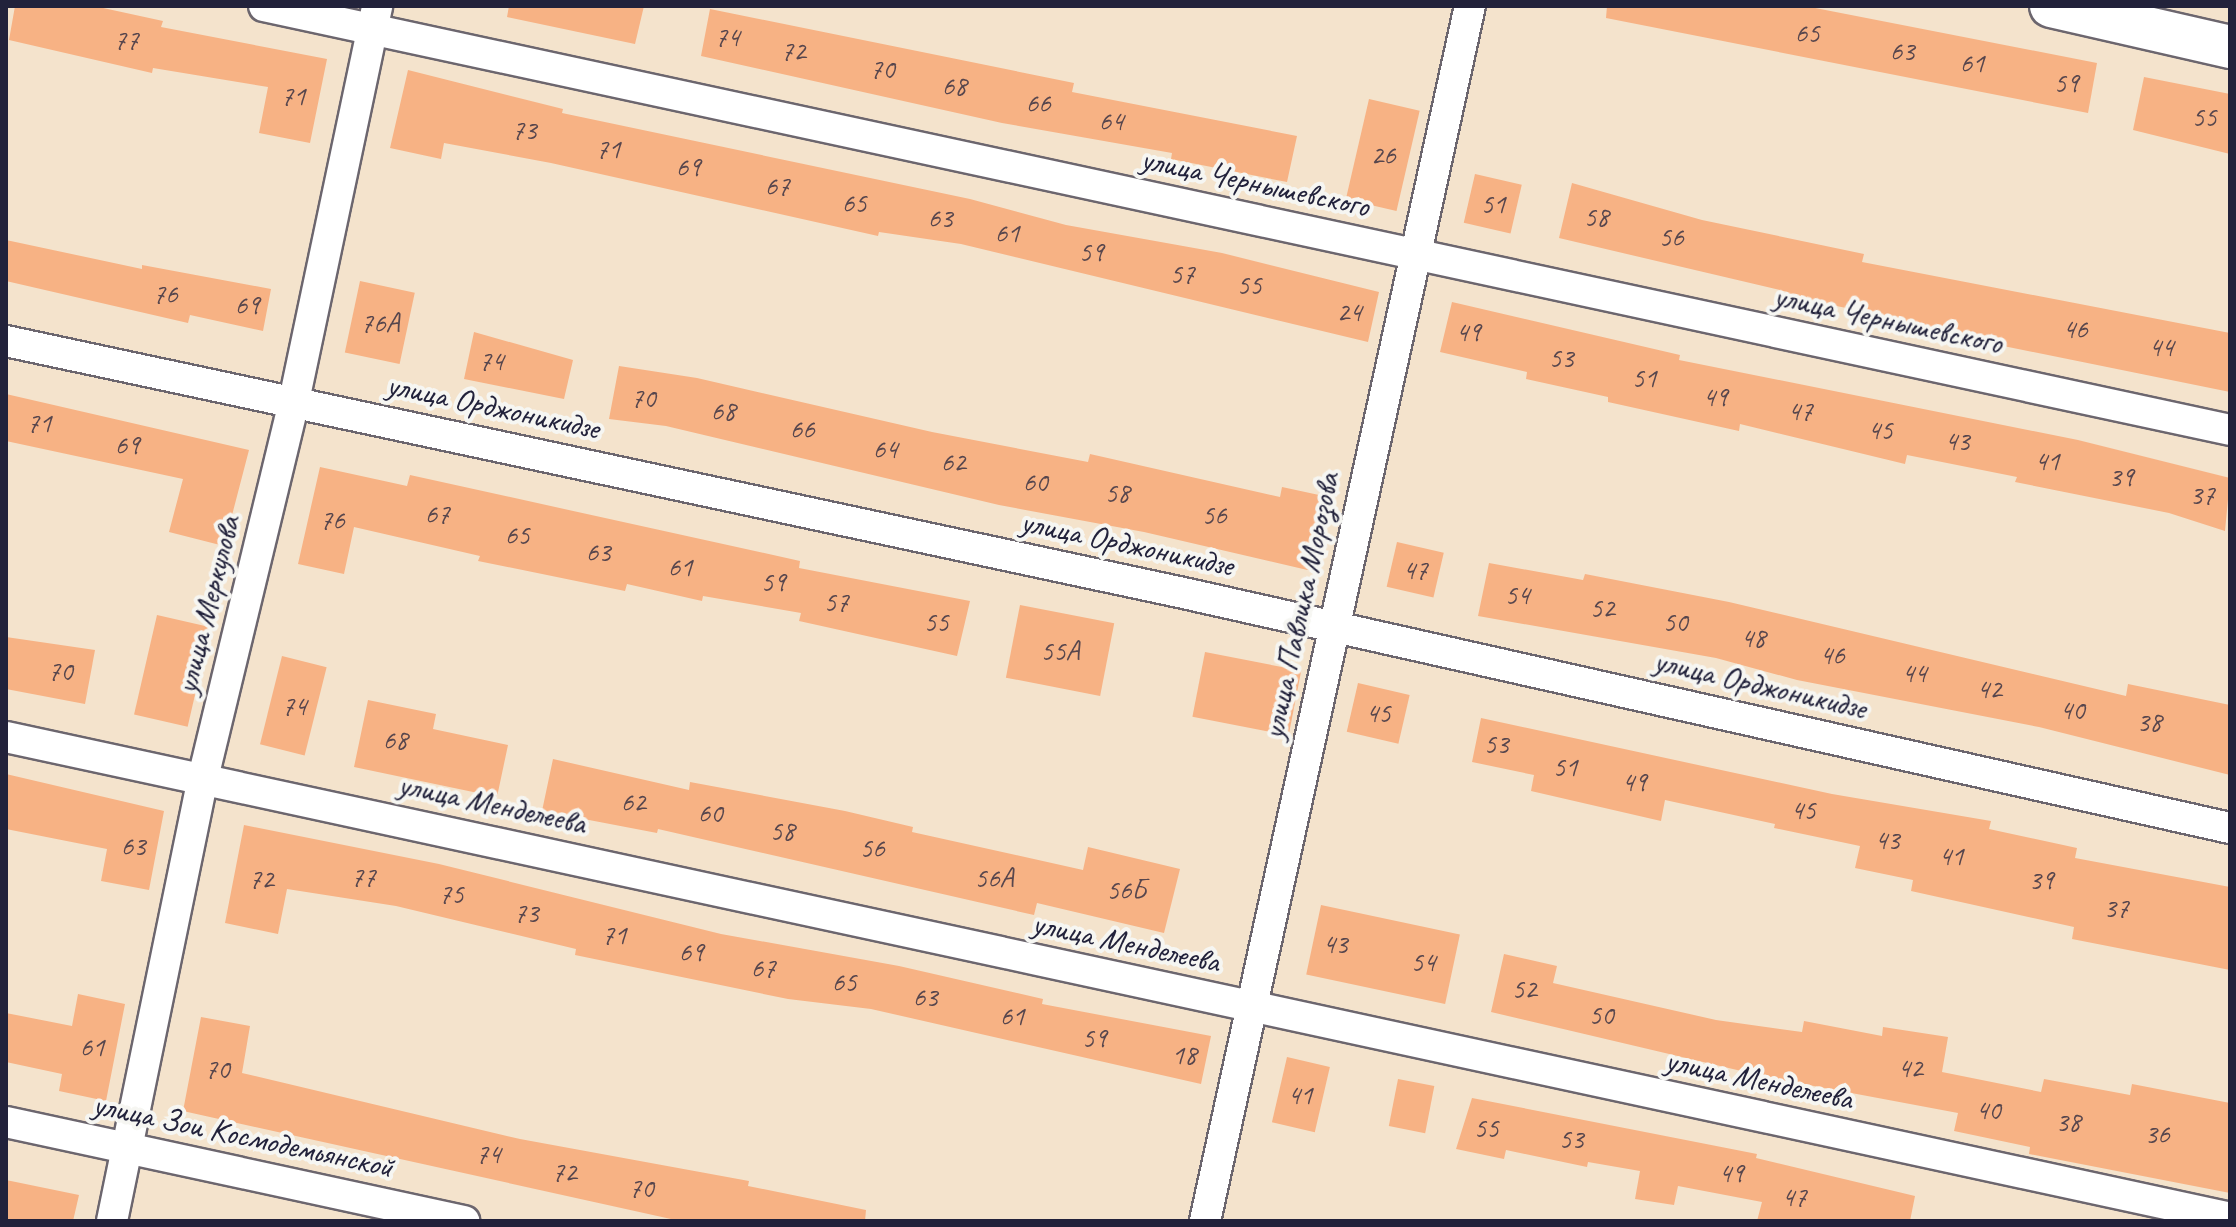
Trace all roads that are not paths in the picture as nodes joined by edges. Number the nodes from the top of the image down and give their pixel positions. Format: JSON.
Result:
{"nodes":[{"id":1,"x":264,"y":6,"type":"edge"},
{"id":2,"x":1470,"y":6,"type":"edge"},
{"id":3,"x":2051,"y":6,"type":"edge"},
{"id":4,"x":374,"y":17,"type":"edge"},
{"id":5,"x":2230,"y":47,"type":"edge"},
{"id":6,"x":1413,"y":255,"type":"junction"},
{"id":7,"x":6,"y":341,"type":"edge"},
{"id":8,"x":294,"y":401,"type":"junction"},
{"id":9,"x":2230,"y":430,"type":"edge"},
{"id":10,"x":1332,"y":626,"type":"junction"},
{"id":11,"x":6,"y":737,"type":"edge"},
{"id":12,"x":203,"y":778,"type":"junction"},
{"id":13,"x":2230,"y":828,"type":"edge"},
{"id":14,"x":1254,"y":1008,"type":"junction"},
{"id":15,"x":6,"y":1122,"type":"edge"},
{"id":16,"x":129,"y":1147,"type":"junction"},
{"id":17,"x":2230,"y":1218,"type":"edge"},
{"id":18,"x":112,"y":1221,"type":"edge"},
{"id":19,"x":464,"y":1221,"type":"edge"},
{"id":20,"x":1205,"y":1221,"type":"edge"}],
"edges":[{"from":1,"to":4,"type":"street","name":"улица Чернышевского"},
{"from":2,"to":6,"type":"street","name":"улица Павлика Морозова"},
{"from":3,"to":5,"type":"street"},
{"from":4,"to":6,"type":"street","name":"улица Чернышевского"},
{"from":4,"to":8,"type":"street","name":"улица Меркулова"},
{"from":6,"to":9,"type":"street","name":"улица Чернышевского"},
{"from":6,"to":10,"type":"street","name":"улица Павлика Морозова"},
{"from":7,"to":8,"type":"street","name":"улица Орджоникидзе"},
{"from":8,"to":10,"type":"street","name":"улица Орджоникидзе"},
{"from":8,"to":12,"type":"street","name":"улица Меркулова"},
{"from":10,"to":13,"type":"street","name":"улица Орджоникидзе"},
{"from":10,"to":14,"type":"street","name":"улица Павлика Морозова"},
{"from":11,"to":12,"type":"street","name":"улица Менделеева"},
{"from":12,"to":14,"type":"street","name":"улица Менделеева"},
{"from":12,"to":16,"type":"street","name":"улица Меркулова"},
{"from":14,"to":17,"type":"street","name":"улица Менделеева"},
{"from":14,"to":20,"type":"street","name":"улица Павлика Морозова"},
{"from":15,"to":16,"type":"street","name":"улица Зои Космодемьянской"},
{"from":16,"to":18,"type":"street","name":"улица Меркулова"},
{"from":16,"to":19,"type":"street","name":"улица Зои Космодемьянской"}]}
